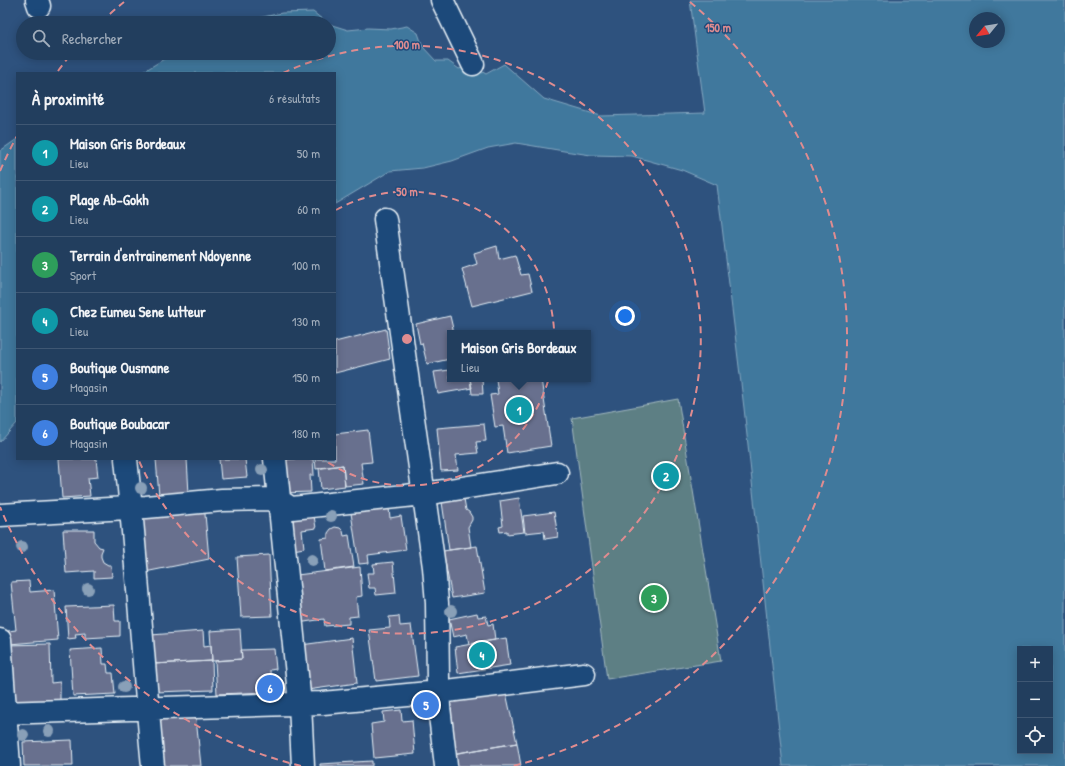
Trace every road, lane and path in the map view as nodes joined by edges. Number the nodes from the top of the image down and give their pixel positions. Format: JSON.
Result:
{"nodes":[{"id":1,"x":442,"y":0,"type":"edge"},
{"id":2,"x":473,"y":64,"type":"dead end"},
{"id":3,"x":385,"y":219,"type":"dead end"},
{"id":4,"x":126,"y":460,"type":"edge"},
{"id":5,"x":275,"y":460,"type":"edge"},
{"id":6,"x":557,"y":473,"type":"dead end"},
{"id":7,"x":424,"y":494,"type":"junction"},
{"id":8,"x":280,"y":501,"type":"junction"},
{"id":9,"x":131,"y":508,"type":"junction"},
{"id":10,"x":0,"y":515,"type":"edge"},
{"id":11,"x":0,"y":640,"type":"edge"},
{"id":12,"x":584,"y":674,"type":"dead end"},
{"id":13,"x":439,"y":692,"type":"junction"},
{"id":14,"x":300,"y":704,"type":"junction"},
{"id":15,"x":147,"y":708,"type":"junction"},
{"id":16,"x":2,"y":713,"type":"edge"},
{"id":17,"x":9,"y":766,"type":"edge"},
{"id":18,"x":153,"y":766,"type":"edge"},
{"id":19,"x":303,"y":766,"type":"edge"},
{"id":20,"x":446,"y":766,"type":"edge"}],
"edges":[{"from":1,"to":2,"type":"street"},
{"from":3,"to":7,"type":"street"},
{"from":4,"to":9,"type":"street"},
{"from":5,"to":8,"type":"street"},
{"from":6,"to":7,"type":"street"},
{"from":7,"to":8,"type":"street"},
{"from":7,"to":13,"type":"street"},
{"from":8,"to":9,"type":"street"},
{"from":8,"to":14,"type":"street"},
{"from":9,"to":10,"type":"street"},
{"from":9,"to":15,"type":"street"},
{"from":11,"to":16,"type":"street"},
{"from":12,"to":13,"type":"street"},
{"from":13,"to":14,"type":"street"},
{"from":13,"to":20,"type":"street"},
{"from":14,"to":15,"type":"street"},
{"from":14,"to":19,"type":"street"},
{"from":15,"to":16,"type":"street"},
{"from":15,"to":18,"type":"street"},
{"from":16,"to":17,"type":"street"}]}
